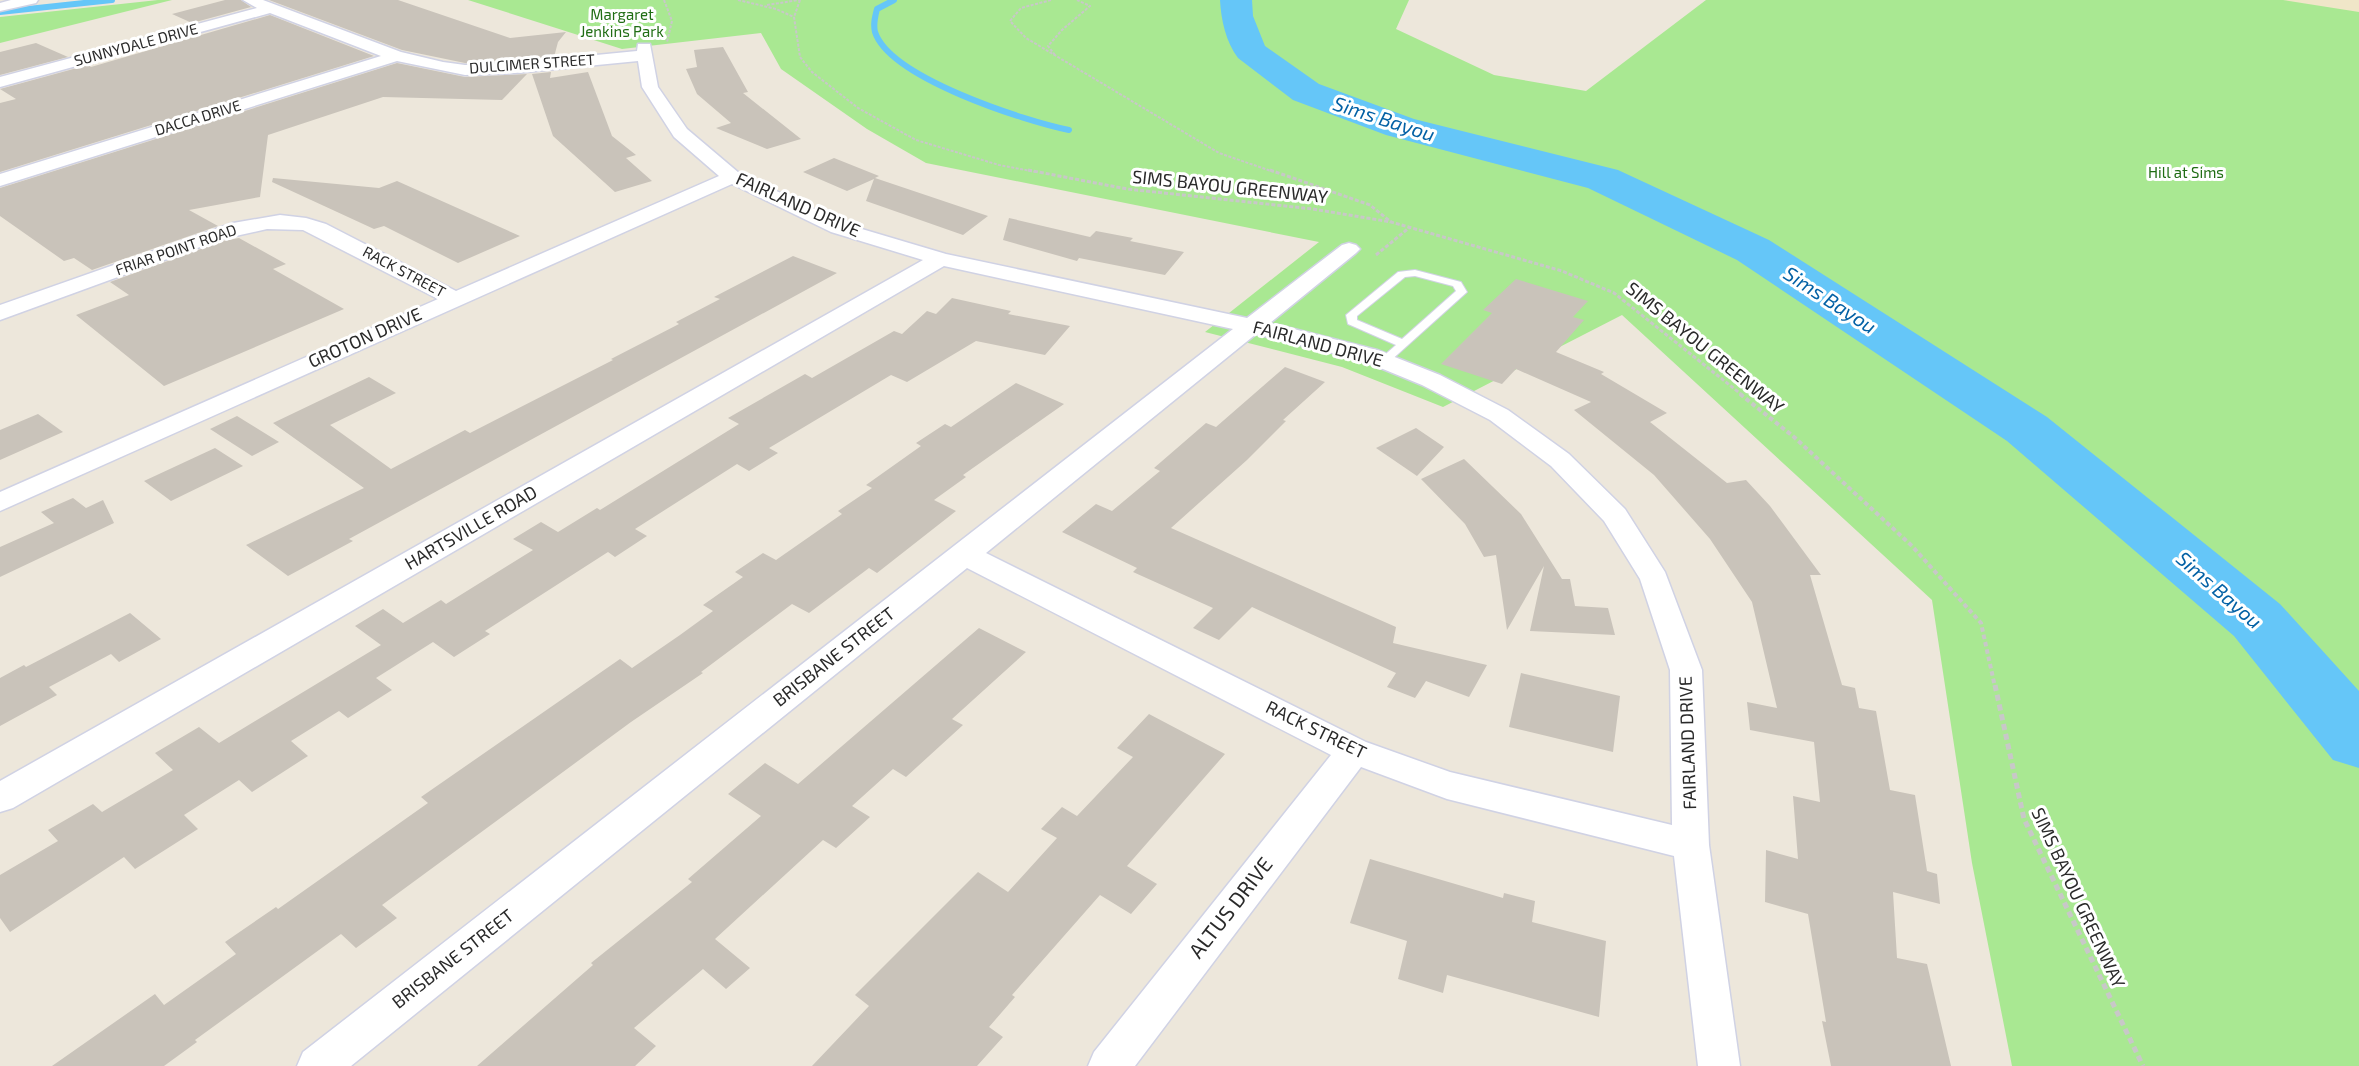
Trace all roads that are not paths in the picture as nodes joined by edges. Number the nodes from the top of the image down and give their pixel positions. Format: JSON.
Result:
{"nodes":[{"id":1,"x":31,"y":0,"type":"edge"},
{"id":2,"x":250,"y":0,"type":"edge"},
{"id":3,"x":2,"y":7,"type":"edge"},
{"id":4,"x":272,"y":8,"type":"junction"},
{"id":5,"x":644,"y":51,"type":"joint"},
{"id":6,"x":396,"y":56,"type":"junction"},
{"id":7,"x":0,"y":82,"type":"edge"},
{"id":8,"x":732,"y":177,"type":"junction"},
{"id":9,"x":0,"y":180,"type":"edge"},
{"id":10,"x":354,"y":246,"type":"joint"},
{"id":11,"x":1349,"y":249,"type":"dead end"},
{"id":12,"x":941,"y":259,"type":"junction"},
{"id":13,"x":454,"y":299,"type":"junction"},
{"id":14,"x":0,"y":313,"type":"edge"},
{"id":15,"x":1252,"y":326,"type":"junction"},
{"id":16,"x":1394,"y":352,"type":"junction"},
{"id":17,"x":0,"y":502,"type":"edge"},
{"id":18,"x":964,"y":554,"type":"junction"},
{"id":19,"x":1354,"y":751,"type":"junction"},
{"id":20,"x":0,"y":798,"type":"edge"},
{"id":21,"x":1691,"y":845,"type":"junction"},
{"id":22,"x":318,"y":1066,"type":"edge"},
{"id":23,"x":1109,"y":1066,"type":"edge"},
{"id":24,"x":1719,"y":1066,"type":"edge"}],
"edges":[{"from":1,"to":3,"type":"street"},
{"from":2,"to":4,"type":"street","name":"DULCIMER STREET"},
{"from":4,"to":6,"type":"street","name":"DULCIMER STREET"},
{"from":4,"to":7,"type":"street","name":"SUNNYDALE DRIVE"},
{"from":5,"to":6,"type":"street","name":"DULCIMER STREET"},
{"from":5,"to":8,"type":"street","name":"FAIRLAND DRIVE"},
{"from":6,"to":9,"type":"street","name":"DACCA DRIVE"},
{"from":8,"to":12,"type":"street","name":"FAIRLAND DRIVE"},
{"from":8,"to":13,"type":"street","name":"GROTON DRIVE"},
{"from":10,"to":13,"type":"street","name":"RACK STREET"},
{"from":10,"to":14,"type":"street","name":"FRIAR POINT ROAD"},
{"from":11,"to":15,"type":"street","name":"BRISBANE STREET"},
{"from":12,"to":15,"type":"street","name":"FAIRLAND DRIVE"},
{"from":12,"to":20,"type":"street","name":"HARTSVILLE ROAD"},
{"from":13,"to":17,"type":"street","name":"GROTON DRIVE"},
{"from":15,"to":16,"type":"street","name":"FAIRLAND DRIVE"},
{"from":15,"to":18,"type":"street","name":"BRISBANE STREET"},
{"from":16,"to":16,"type":"lane"},
{"from":16,"to":21,"type":"street","name":"FAIRLAND DRIVE"},
{"from":18,"to":19,"type":"street","name":"RACK STREET"},
{"from":18,"to":22,"type":"street","name":"BRISBANE STREET"},
{"from":19,"to":21,"type":"street","name":"RACK STREET"},
{"from":19,"to":23,"type":"street","name":"ALTUS DRIVE"},
{"from":21,"to":24,"type":"street","name":"FAIRLAND DRIVE"}]}
